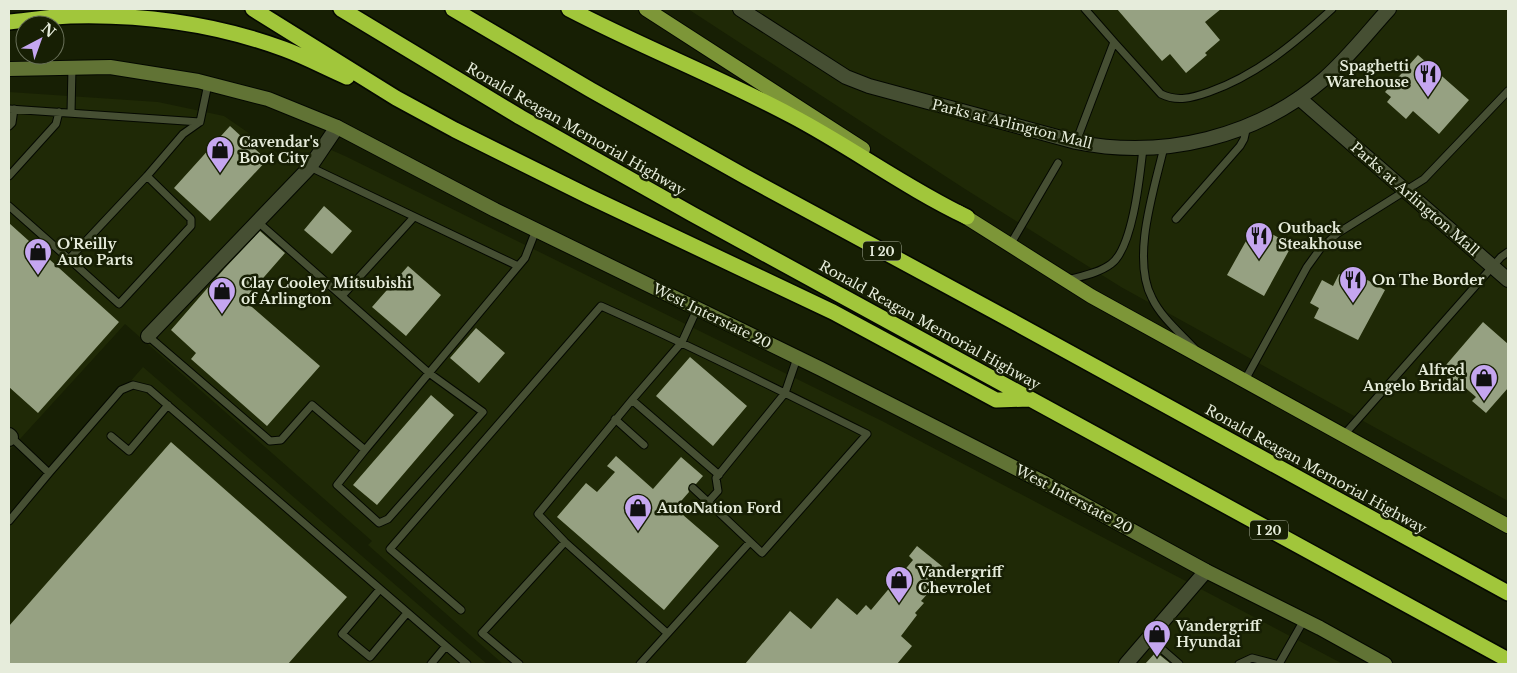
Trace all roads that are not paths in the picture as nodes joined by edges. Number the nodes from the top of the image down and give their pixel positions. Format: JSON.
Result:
{"nodes":[{"id":1,"x":253,"y":9,"type":"edge"},
{"id":2,"x":341,"y":9,"type":"edge"},
{"id":3,"x":453,"y":9,"type":"edge"},
{"id":4,"x":569,"y":9,"type":"edge"},
{"id":5,"x":590,"y":9,"type":"edge"},
{"id":6,"x":646,"y":9,"type":"edge"},
{"id":7,"x":740,"y":9,"type":"edge"},
{"id":8,"x":1085,"y":9,"type":"edge"},
{"id":9,"x":1332,"y":9,"type":"edge"},
{"id":10,"x":1389,"y":9,"type":"edge"},
{"id":11,"x":9,"y":22,"type":"edge"},
{"id":12,"x":1114,"y":42,"type":"junction"},
{"id":13,"x":72,"y":67,"type":"junction"},
{"id":14,"x":9,"y":69,"type":"edge"},
{"id":15,"x":724,"y":82,"type":"junction"},
{"id":16,"x":208,"y":84,"type":"junction"},
{"id":17,"x":1508,"y":91,"type":"edge"},
{"id":18,"x":396,"y":98,"type":"junction"},
{"id":19,"x":1299,"y":98,"type":"junction"},
{"id":20,"x":11,"y":109,"type":"edge"},
{"id":21,"x":59,"y":112,"type":"junction"},
{"id":22,"x":71,"y":113,"type":"junction"},
{"id":23,"x":200,"y":122,"type":"junction"},
{"id":24,"x":9,"y":126,"type":"edge"},
{"id":25,"x":1247,"y":126,"type":"junction"},
{"id":26,"x":336,"y":127,"type":"junction"},
{"id":27,"x":1076,"y":142,"type":"junction"},
{"id":28,"x":1164,"y":147,"type":"junction"},
{"id":29,"x":1143,"y":148,"type":"junction"},
{"id":30,"x":1058,"y":163,"type":"dead end"},
{"id":31,"x":310,"y":167,"type":"junction"},
{"id":32,"x":9,"y":176,"type":"edge"},
{"id":33,"x":147,"y":176,"type":"junction"},
{"id":34,"x":1406,"y":190,"type":"junction"},
{"id":35,"x":9,"y":206,"type":"edge"},
{"id":36,"x":414,"y":217,"type":"junction"},
{"id":37,"x":966,"y":217,"type":"junction"},
{"id":38,"x":1176,"y":219,"type":"dead end"},
{"id":39,"x":258,"y":222,"type":"junction"},
{"id":40,"x":536,"y":230,"type":"junction"},
{"id":41,"x":1010,"y":245,"type":"junction"},
{"id":42,"x":1508,"y":252,"type":"edge"},
{"id":43,"x":69,"y":259,"type":"junction"},
{"id":44,"x":518,"y":266,"type":"junction"},
{"id":45,"x":1493,"y":267,"type":"junction"},
{"id":46,"x":1508,"y":280,"type":"edge"},
{"id":47,"x":1066,"y":281,"type":"junction"},
{"id":48,"x":342,"y":296,"type":"junction"},
{"id":49,"x":697,"y":309,"type":"junction"},
{"id":50,"x":148,"y":336,"type":"joint"},
{"id":51,"x":682,"y":342,"type":"junction"},
{"id":52,"x":1200,"y":356,"type":"junction"},
{"id":53,"x":797,"y":358,"type":"junction"},
{"id":54,"x":430,"y":373,"type":"junction"},
{"id":55,"x":1244,"y":380,"type":"junction"},
{"id":56,"x":785,"y":393,"type":"junction"},
{"id":57,"x":1031,"y":399,"type":"junction"},
{"id":58,"x":632,"y":400,"type":"junction"},
{"id":59,"x":168,"y":405,"type":"junction"},
{"id":60,"x":616,"y":419,"type":"junction"},
{"id":61,"x":111,"y":436,"type":"dead end"},
{"id":62,"x":1344,"y":436,"type":"junction"},
{"id":63,"x":9,"y":437,"type":"edge"},
{"id":64,"x":644,"y":445,"type":"dead end"},
{"id":65,"x":364,"y":450,"type":"junction"},
{"id":66,"x":49,"y":473,"type":"junction"},
{"id":67,"x":719,"y":475,"type":"junction"},
{"id":68,"x":693,"y":488,"type":"dead end"},
{"id":69,"x":708,"y":502,"type":"junction"},
{"id":70,"x":9,"y":521,"type":"edge"},
{"id":71,"x":1508,"y":526,"type":"edge"},
{"id":72,"x":565,"y":542,"type":"junction"},
{"id":73,"x":750,"y":542,"type":"junction"},
{"id":74,"x":1206,"y":571,"type":"junction"},
{"id":75,"x":380,"y":589,"type":"junction"},
{"id":76,"x":1508,"y":593,"type":"edge"},
{"id":77,"x":461,"y":610,"type":"dead end"},
{"id":78,"x":407,"y":612,"type":"junction"},
{"id":79,"x":1304,"y":620,"type":"junction"},
{"id":80,"x":667,"y":633,"type":"junction"},
{"id":81,"x":1149,"y":638,"type":"junction"},
{"id":82,"x":446,"y":646,"type":"junction"},
{"id":83,"x":1508,"y":660,"type":"edge"},
{"id":84,"x":431,"y":664,"type":"edge"},
{"id":85,"x":467,"y":664,"type":"edge"},
{"id":86,"x":519,"y":664,"type":"edge"},
{"id":87,"x":640,"y":664,"type":"edge"},
{"id":88,"x":1126,"y":664,"type":"edge"},
{"id":89,"x":1180,"y":664,"type":"edge"},
{"id":90,"x":1239,"y":664,"type":"edge"},
{"id":91,"x":1275,"y":664,"type":"edge"},
{"id":92,"x":1279,"y":664,"type":"edge"},
{"id":93,"x":1385,"y":664,"type":"edge"}],
"edges":[{"from":1,"to":18,"type":"highway"},
{"from":2,"to":57,"type":"highway","name":"Ronald Reagan Memorial Highway","number":"I 20"},
{"from":3,"to":76,"type":"highway","name":"Ronald Reagan Memorial Highway","number":"I 20"},
{"from":4,"to":15,"type":"highway"},
{"from":5,"to":15,"type":"highway"},
{"from":6,"to":37,"type":"main road"},
{"from":7,"to":27,"type":"street","name":"Parks at Arlington Mall"},
{"from":8,"to":12,"type":"lane"},
{"from":9,"to":12,"type":"lane"},
{"from":10,"to":19,"type":"street","name":"Parks at Arlington Mall"},
{"from":11,"to":18,"type":"highway"},
{"from":12,"to":27,"type":"lane"},
{"from":13,"to":14,"type":"main road","name":"West Interstate 20"},
{"from":13,"to":16,"type":"main road","name":"West Interstate 20"},
{"from":13,"to":22,"type":"lane"},
{"from":15,"to":37,"type":"highway"},
{"from":16,"to":23,"type":"lane"},
{"from":16,"to":26,"type":"main road","name":"West Interstate 20"},
{"from":17,"to":34,"type":"lane"},
{"from":18,"to":57,"type":"highway"},
{"from":19,"to":25,"type":"street","name":"Parks at Arlington Mall"},
{"from":19,"to":34,"type":"street","name":"Parks at Arlington Mall"},
{"from":20,"to":21,"type":"lane"},
{"from":20,"to":24,"type":"lane"},
{"from":21,"to":22,"type":"lane"},
{"from":21,"to":32,"type":"lane"},
{"from":22,"to":23,"type":"lane"},
{"from":23,"to":33,"type":"lane"},
{"from":25,"to":28,"type":"street","name":"Parks at Arlington Mall"},
{"from":25,"to":38,"type":"lane"},
{"from":26,"to":31,"type":"street"},
{"from":26,"to":40,"type":"main road","name":"West Interstate 20"},
{"from":27,"to":29,"type":"street","name":"Parks at Arlington Mall"},
{"from":28,"to":29,"type":"street","name":"Parks at Arlington Mall"},
{"from":28,"to":52,"type":"lane"},
{"from":29,"to":47,"type":"lane"},
{"from":30,"to":41,"type":"lane"},
{"from":31,"to":36,"type":"lane"},
{"from":31,"to":39,"type":"street"},
{"from":33,"to":43,"type":"lane"},
{"from":33,"to":43,"type":"lane"},
{"from":34,"to":45,"type":"street","name":"Parks at Arlington Mall"},
{"from":34,"to":55,"type":"lane"},
{"from":35,"to":43,"type":"lane"},
{"from":36,"to":44,"type":"lane"},
{"from":36,"to":48,"type":"lane"},
{"from":37,"to":41,"type":"main road"},
{"from":39,"to":48,"type":"lane"},
{"from":39,"to":50,"type":"street"},
{"from":40,"to":44,"type":"lane"},
{"from":40,"to":49,"type":"main road","name":"West Interstate 20"},
{"from":41,"to":47,"type":"main road"},
{"from":42,"to":45,"type":"lane"},
{"from":44,"to":54,"type":"lane"},
{"from":45,"to":46,"type":"street","name":"Parks at Arlington Mall"},
{"from":45,"to":62,"type":"lane"},
{"from":47,"to":52,"type":"main road"},
{"from":48,"to":54,"type":"lane"},
{"from":49,"to":51,"type":"lane"},
{"from":49,"to":53,"type":"main road","name":"West Interstate 20"},
{"from":50,"to":65,"type":"lane"},
{"from":51,"to":56,"type":"lane"},
{"from":51,"to":58,"type":"lane"},
{"from":51,"to":77,"type":"lane"},
{"from":52,"to":55,"type":"main road"},
{"from":53,"to":56,"type":"lane"},
{"from":53,"to":74,"type":"main road","name":"West Interstate 20"},
{"from":54,"to":65,"type":"lane"},
{"from":54,"to":65,"type":"lane"},
{"from":55,"to":62,"type":"main road"},
{"from":56,"to":67,"type":"lane"},
{"from":56,"to":73,"type":"lane"},
{"from":57,"to":83,"type":"highway","name":"Ronald Reagan Memorial Highway","number":"I 20"},
{"from":58,"to":60,"type":"lane"},
{"from":58,"to":67,"type":"lane"},
{"from":59,"to":61,"type":"lane"},
{"from":59,"to":66,"type":"lane"},
{"from":59,"to":75,"type":"lane"},
{"from":60,"to":64,"type":"lane"},
{"from":60,"to":72,"type":"lane"},
{"from":62,"to":71,"type":"main road"},
{"from":63,"to":66,"type":"lane"},
{"from":66,"to":70,"type":"lane"},
{"from":67,"to":69,"type":"lane"},
{"from":68,"to":69,"type":"lane"},
{"from":69,"to":73,"type":"lane"},
{"from":72,"to":80,"type":"lane"},
{"from":72,"to":86,"type":"lane"},
{"from":73,"to":80,"type":"lane"},
{"from":74,"to":79,"type":"main road","name":"West Interstate 20"},
{"from":74,"to":81,"type":"street"},
{"from":75,"to":78,"type":"lane"},
{"from":75,"to":78,"type":"lane"},
{"from":78,"to":82,"type":"lane"},
{"from":79,"to":92,"type":"lane"},
{"from":79,"to":93,"type":"main road","name":"West Interstate 20"},
{"from":80,"to":87,"type":"lane"},
{"from":81,"to":88,"type":"street"},
{"from":81,"to":89,"type":"lane"},
{"from":82,"to":84,"type":"lane"},
{"from":82,"to":85,"type":"lane"},
{"from":90,"to":91,"type":"lane"}]}
